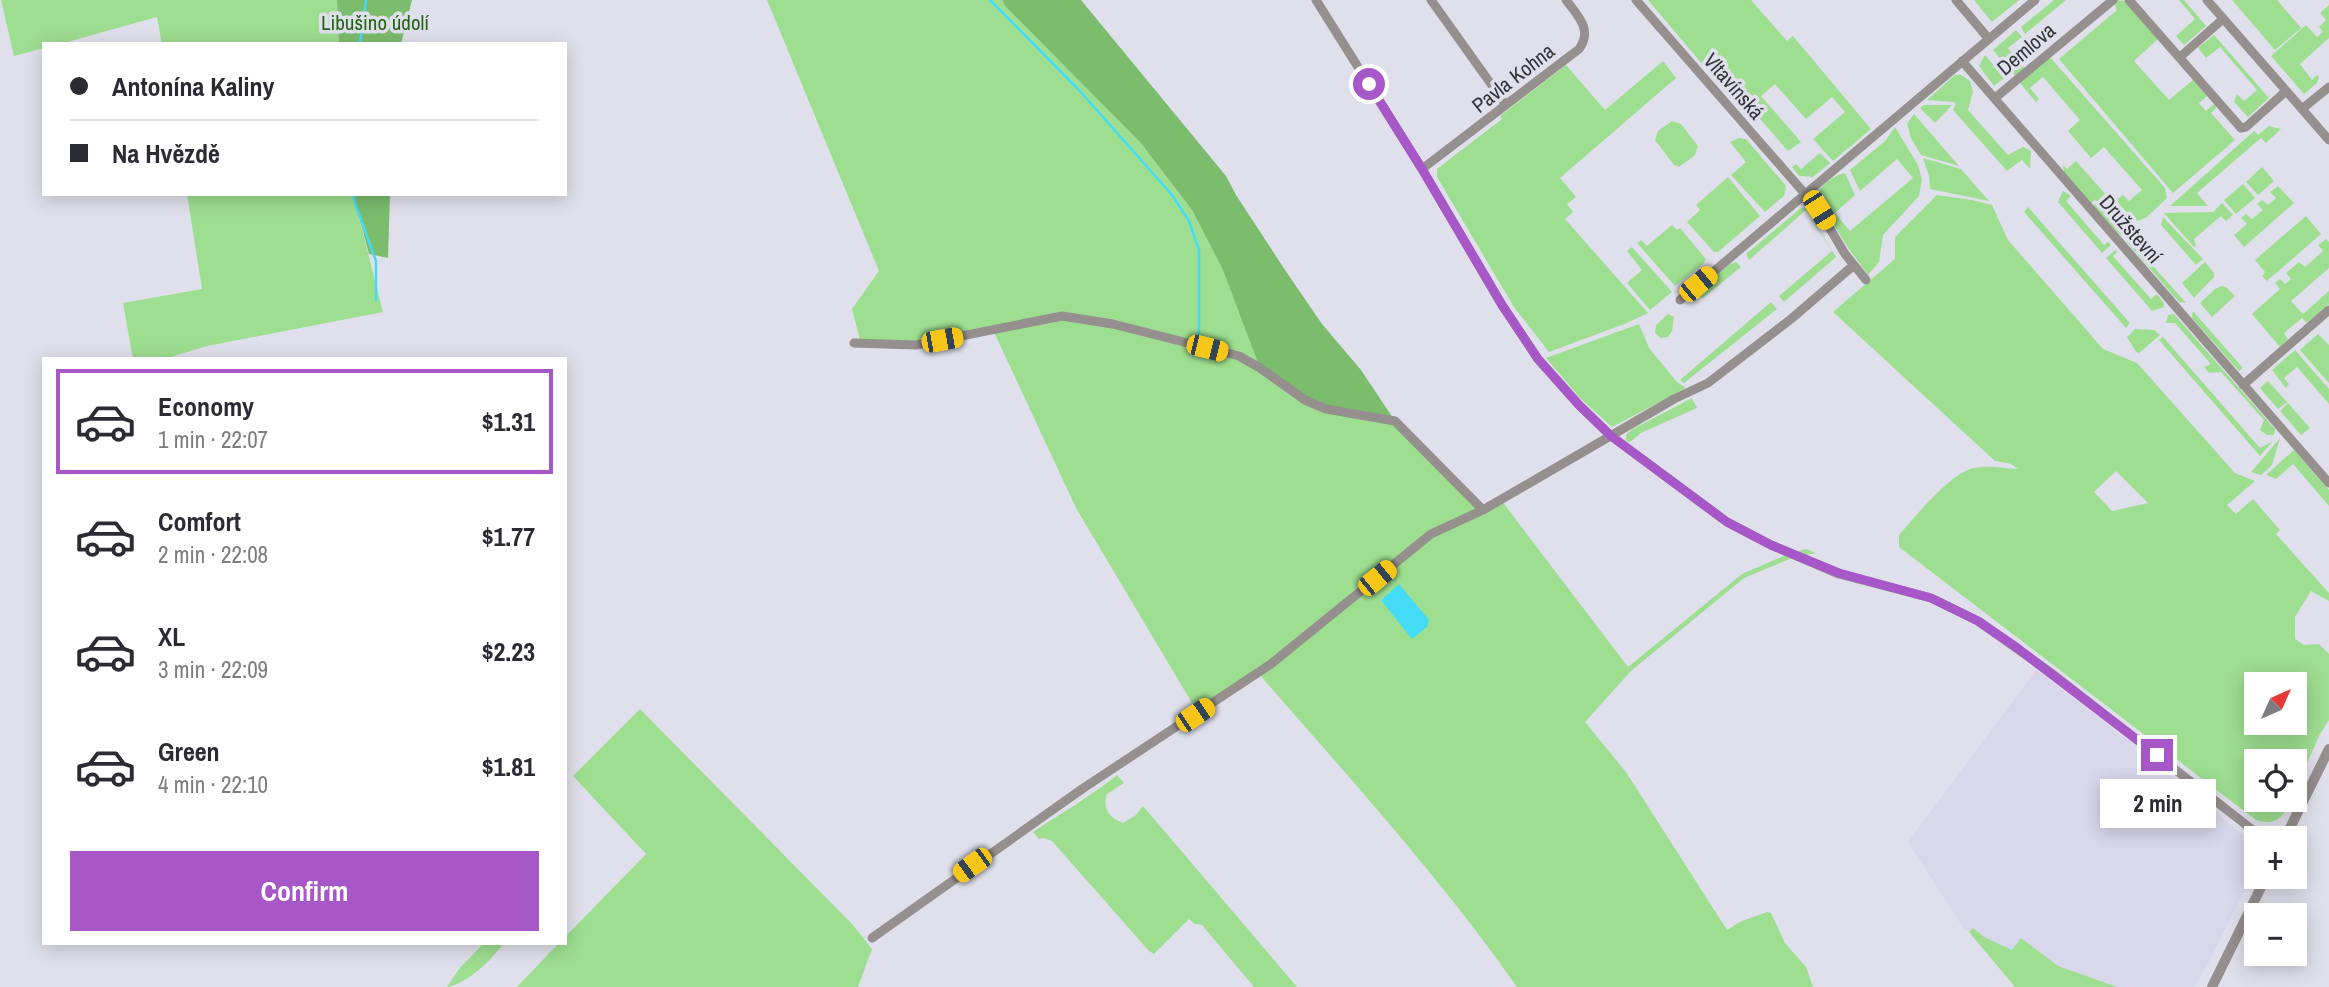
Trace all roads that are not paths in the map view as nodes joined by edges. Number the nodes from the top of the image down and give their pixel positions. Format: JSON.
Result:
{"nodes":[{"id":1,"x":1316,"y":0,"type":"edge"},
{"id":2,"x":1431,"y":0,"type":"edge"},
{"id":3,"x":1566,"y":0,"type":"edge"},
{"id":4,"x":1636,"y":0,"type":"edge"},
{"id":5,"x":1956,"y":0,"type":"edge"},
{"id":6,"x":2035,"y":0,"type":"edge"},
{"id":7,"x":2113,"y":0,"type":"edge"},
{"id":8,"x":2129,"y":0,"type":"edge"},
{"id":9,"x":2207,"y":0,"type":"edge"},
{"id":10,"x":2223,"y":19,"type":"junction"},
{"id":11,"x":1988,"y":38,"type":"junction"},
{"id":12,"x":2180,"y":57,"type":"junction"},
{"id":13,"x":1962,"y":61,"type":"junction"},
{"id":14,"x":2329,"y":87,"type":"edge"},
{"id":15,"x":2286,"y":91,"type":"junction"},
{"id":16,"x":1995,"y":98,"type":"junction"},
{"id":17,"x":1506,"y":105,"type":"junction"},
{"id":18,"x":2302,"y":109,"type":"junction"},
{"id":19,"x":2329,"y":140,"type":"edge"},
{"id":20,"x":1422,"y":169,"type":"junction"},
{"id":21,"x":1805,"y":194,"type":"junction"},
{"id":22,"x":1854,"y":265,"type":"junction"},
{"id":23,"x":1866,"y":280,"type":"dead end"},
{"id":24,"x":1680,"y":300,"type":"dead end"},
{"id":25,"x":2329,"y":310,"type":"edge"},
{"id":26,"x":854,"y":343,"type":"dead end"},
{"id":27,"x":2243,"y":384,"type":"junction"},
{"id":28,"x":1611,"y":436,"type":"junction"},
{"id":29,"x":2329,"y":483,"type":"edge"},
{"id":30,"x":1483,"y":510,"type":"junction"},
{"id":31,"x":2329,"y":749,"type":"edge"},
{"id":32,"x":2248,"y":826,"type":"edge"},
{"id":33,"x":2292,"y":826,"type":"edge"},
{"id":34,"x":2260,"y":889,"type":"edge"},
{"id":35,"x":872,"y":938,"type":"dead end"},
{"id":36,"x":2212,"y":987,"type":"edge"}],
"edges":[{"from":1,"to":20,"type":"street"},
{"from":2,"to":17,"type":"street"},
{"from":3,"to":17,"type":"street","name":"Pavla Kohna"},
{"from":4,"to":21,"type":"street","name":"Vltavínská"},
{"from":5,"to":11,"type":"street"},
{"from":6,"to":11,"type":"street"},
{"from":7,"to":16,"type":"street","name":"Demlova"},
{"from":8,"to":12,"type":"street"},
{"from":9,"to":10,"type":"street"},
{"from":10,"to":12,"type":"street"},
{"from":10,"to":15,"type":"street"},
{"from":11,"to":13,"type":"street"},
{"from":12,"to":15,"type":"street"},
{"from":13,"to":16,"type":"street","name":"Družstevní"},
{"from":13,"to":21,"type":"street"},
{"from":14,"to":18,"type":"street"},
{"from":15,"to":18,"type":"street"},
{"from":16,"to":27,"type":"street","name":"Družstevní"},
{"from":17,"to":20,"type":"street","name":"Pavla Kohna"},
{"from":18,"to":19,"type":"street"},
{"from":20,"to":28,"type":"street"},
{"from":21,"to":22,"type":"street","name":"Vltavínská"},
{"from":21,"to":24,"type":"street"},
{"from":22,"to":23,"type":"street","name":"Vltavínská"},
{"from":22,"to":28,"type":"street"},
{"from":25,"to":27,"type":"street"},
{"from":26,"to":30,"type":"street"},
{"from":27,"to":29,"type":"street","name":"Družstevní"},
{"from":28,"to":30,"type":"street"},
{"from":28,"to":32,"type":"street"},
{"from":30,"to":35,"type":"street"},
{"from":31,"to":33,"type":"street"},
{"from":34,"to":36,"type":"street"}]}
